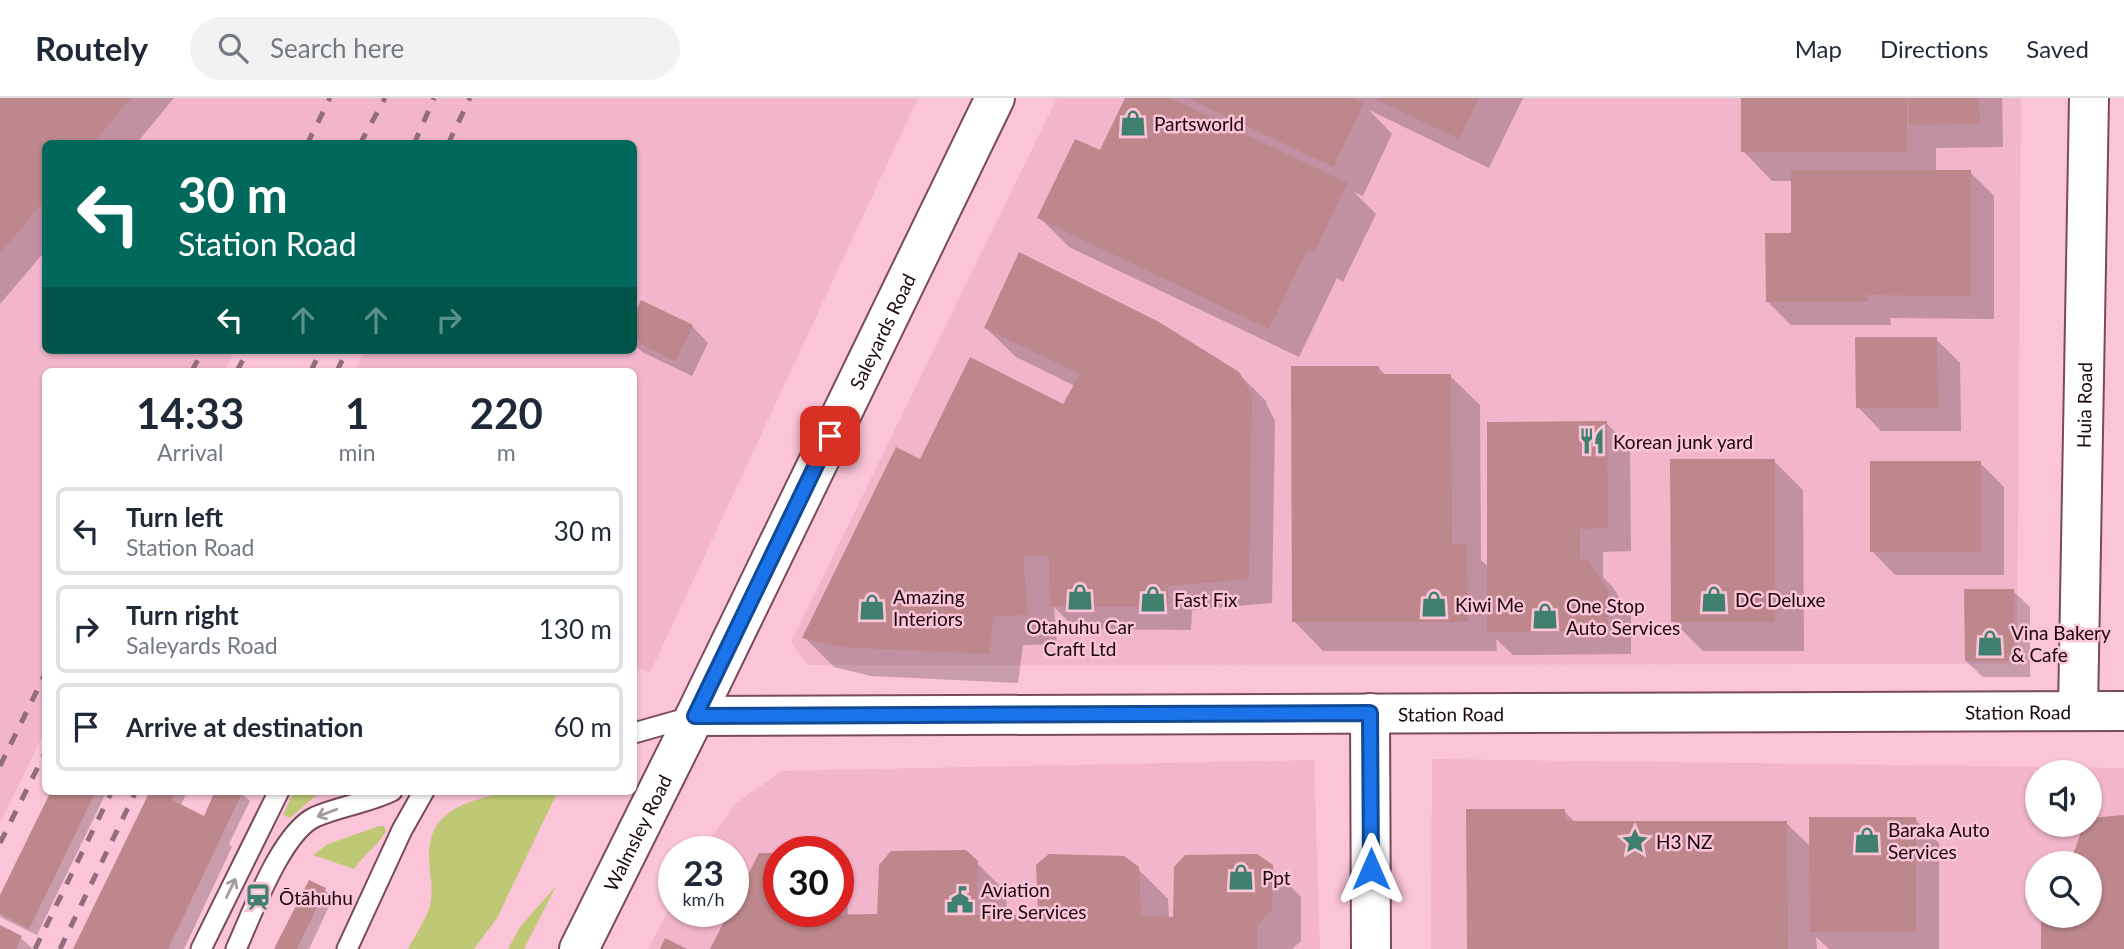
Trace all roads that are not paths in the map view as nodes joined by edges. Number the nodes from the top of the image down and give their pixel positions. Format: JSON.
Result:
{"nodes":[{"id":1,"x":995,"y":98,"type":"edge"},
{"id":2,"x":2089,"y":98,"type":"edge"},
{"id":3,"x":2078,"y":711,"type":"junction"},
{"id":4,"x":2124,"y":711,"type":"edge"},
{"id":5,"x":1370,"y":713,"type":"junction"},
{"id":6,"x":695,"y":716,"type":"junction"},
{"id":7,"x":637,"y":732,"type":"edge"},
{"id":8,"x":277,"y":795,"type":"edge"},
{"id":9,"x":380,"y":795,"type":"edge"},
{"id":10,"x":422,"y":795,"type":"edge"},
{"id":11,"x":201,"y":949,"type":"edge"},
{"id":12,"x":236,"y":949,"type":"edge"},
{"id":13,"x":347,"y":949,"type":"edge"},
{"id":14,"x":579,"y":949,"type":"edge"},
{"id":15,"x":1370,"y":949,"type":"edge"}],
"edges":[{"from":1,"to":6,"type":"street","name":"Saleyards Road"},
{"from":2,"to":3,"type":"street","name":"Huia Road"},
{"from":3,"to":4,"type":"street","name":"Station Road"},
{"from":3,"to":5,"type":"street","name":"Station Road"},
{"from":5,"to":6,"type":"street","name":"Station Road"},
{"from":5,"to":15,"type":"street"},
{"from":6,"to":7,"type":"lane"},
{"from":6,"to":14,"type":"street","name":"Walmsley Road"},
{"from":11,"to":8,"type":"lane","one_way":true},
{"from":9,"to":12,"type":"lane","one_way":true},
{"from":10,"to":13,"type":"lane"}]}
